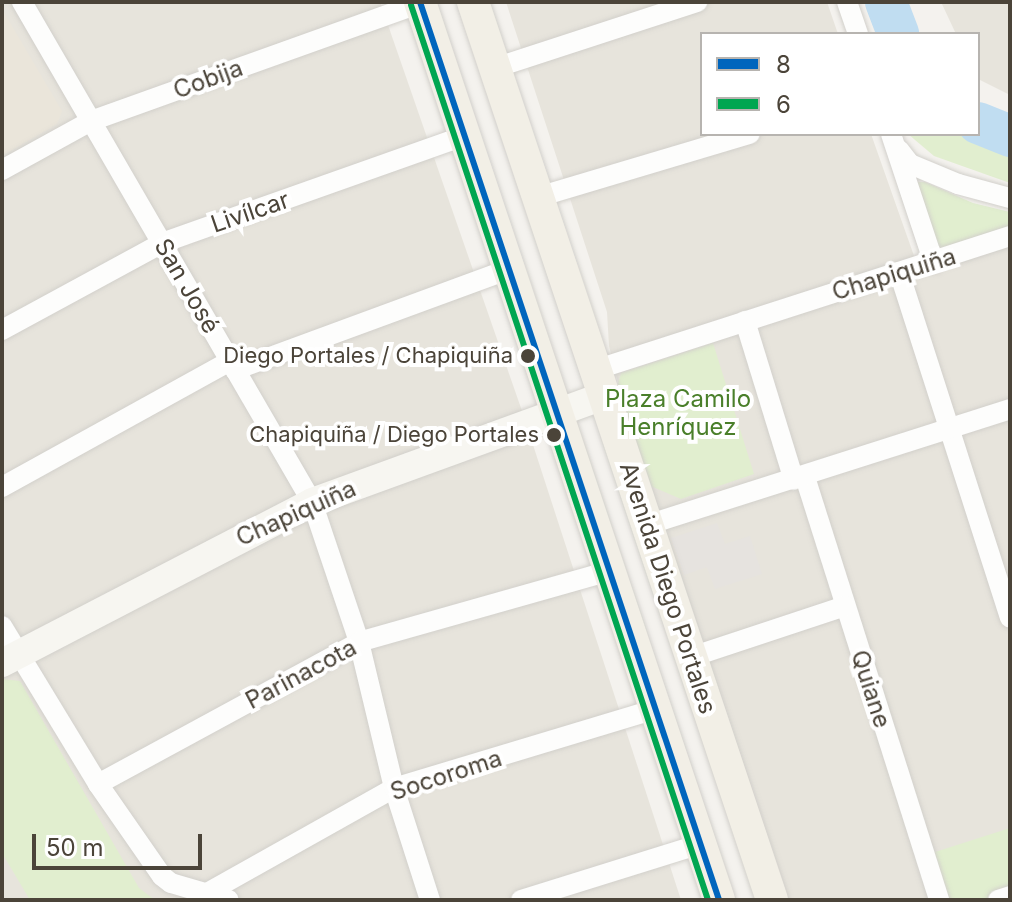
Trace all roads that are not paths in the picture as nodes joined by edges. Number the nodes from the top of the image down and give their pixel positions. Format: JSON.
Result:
{"nodes":[{"id":1,"x":22,"y":2,"type":"edge"},
{"id":2,"x":473,"y":2,"type":"edge"},
{"id":3,"x":697,"y":2,"type":"edge"},
{"id":4,"x":847,"y":2,"type":"edge"},
{"id":5,"x":420,"y":3,"type":"edge"},
{"id":6,"x":857,"y":32,"type":"edge"},
{"id":7,"x":495,"y":68,"type":"junction"},
{"id":8,"x":91,"y":121,"type":"junction"},
{"id":9,"x":464,"y":136,"type":"junction"},
{"id":10,"x":743,"y":136,"type":"edge"},
{"id":11,"x":892,"y":139,"type":"edge"},
{"id":12,"x":2,"y":170,"type":"edge"},
{"id":13,"x":538,"y":197,"type":"junction"},
{"id":14,"x":1010,"y":198,"type":"edge"},
{"id":15,"x":1010,"y":236,"type":"edge"},
{"id":16,"x":162,"y":243,"type":"junction"},
{"id":17,"x":934,"y":263,"type":"junction"},
{"id":18,"x":509,"y":269,"type":"junction"},
{"id":19,"x":899,"y":272,"type":"junction"},
{"id":20,"x":745,"y":321,"type":"junction"},
{"id":21,"x":2,"y":330,"type":"edge"},
{"id":22,"x":232,"y":365,"type":"junction"},
{"id":23,"x":600,"y":383,"type":"junction"},
{"id":24,"x":1010,"y":409,"type":"edge"},
{"id":25,"x":557,"y":412,"type":"junction"},
{"id":26,"x":950,"y":429,"type":"junction"},
{"id":27,"x":800,"y":479,"type":"junction"},
{"id":28,"x":2,"y":487,"type":"edge"},
{"id":29,"x":312,"y":502,"type":"junction"},
{"id":30,"x":647,"y":525,"type":"junction"},
{"id":31,"x":1002,"y":566,"type":"edge"},
{"id":32,"x":610,"y":571,"type":"junction"},
{"id":33,"x":845,"y":606,"type":"junction"},
{"id":34,"x":1010,"y":618,"type":"edge"},
{"id":35,"x":2,"y":626,"type":"edge"},
{"id":36,"x":359,"y":642,"type":"junction"},
{"id":37,"x":691,"y":657,"type":"junction"},
{"id":38,"x":10,"y":658,"type":"edge"},
{"id":39,"x":655,"y":709,"type":"junction"},
{"id":40,"x":98,"y":784,"type":"junction"},
{"id":41,"x":394,"y":788,"type":"junction"},
{"id":42,"x":701,"y":844,"type":"junction"},
{"id":43,"x":207,"y":893,"type":"junction"},
{"id":44,"x":1010,"y":896,"type":"edge"},
{"id":45,"x":229,"y":900,"type":"edge"},
{"id":46,"x":430,"y":900,"type":"edge"},
{"id":47,"x":521,"y":900,"type":"edge"},
{"id":48,"x":719,"y":900,"type":"edge"},
{"id":49,"x":772,"y":900,"type":"edge"},
{"id":50,"x":939,"y":900,"type":"edge"},
{"id":51,"x":998,"y":900,"type":"edge"}],
"edges":[{"from":1,"to":8,"type":"street","name":"San José"},
{"from":2,"to":7,"type":"main road","name":"Avenida Diego Portales"},
{"from":3,"to":7,"type":"street"},
{"from":4,"to":6,"type":"street"},
{"from":5,"to":8,"type":"street","name":"Cobija"},
{"from":5,"to":9,"type":"main road","name":"Avenida Diego Portales"},
{"from":7,"to":13,"type":"main road","name":"Avenida Diego Portales"},
{"from":8,"to":12,"type":"street","name":"Cobija"},
{"from":8,"to":16,"type":"street","name":"San José"},
{"from":9,"to":16,"type":"street","name":"Livílcar"},
{"from":9,"to":18,"type":"main road","name":"Avenida Diego Portales"},
{"from":10,"to":13,"type":"street"},
{"from":11,"to":14,"type":"street"},
{"from":11,"to":17,"type":"street"},
{"from":13,"to":23,"type":"main road","name":"Avenida Diego Portales"},
{"from":15,"to":17,"type":"street","name":"Chapiquiña"},
{"from":16,"to":21,"type":"street","name":"Livílcar"},
{"from":16,"to":22,"type":"street","name":"San José"},
{"from":17,"to":19,"type":"street","name":"Chapiquiña"},
{"from":18,"to":22,"type":"street"},
{"from":18,"to":25,"type":"main road","name":"Avenida Diego Portales"},
{"from":19,"to":20,"type":"street","name":"Chapiquiña"},
{"from":19,"to":26,"type":"street"},
{"from":20,"to":23,"type":"street","name":"Chapiquiña"},
{"from":20,"to":27,"type":"street","name":"Quiane"},
{"from":22,"to":28,"type":"street"},
{"from":22,"to":29,"type":"street","name":"San José"},
{"from":23,"to":25,"type":"street","name":"Chapiquiña"},
{"from":23,"to":30,"type":"main road","name":"Avenida Diego Portales"},
{"from":24,"to":26,"type":"street"},
{"from":25,"to":29,"type":"street","name":"Chapiquiña"},
{"from":25,"to":32,"type":"main road","name":"Avenida Diego Portales"},
{"from":26,"to":27,"type":"street"},
{"from":26,"to":31,"type":"street"},
{"from":27,"to":30,"type":"street"},
{"from":27,"to":33,"type":"street","name":"Quiane"},
{"from":29,"to":36,"type":"street","name":"San José"},
{"from":29,"to":38,"type":"street","name":"Chapiquiña"},
{"from":30,"to":37,"type":"main road","name":"Avenida Diego Portales"},
{"from":31,"to":34,"type":"street"},
{"from":32,"to":36,"type":"street","name":"Parinacota"},
{"from":32,"to":39,"type":"main road","name":"Avenida Diego Portales"},
{"from":33,"to":37,"type":"street"},
{"from":33,"to":50,"type":"street","name":"Quiane"},
{"from":35,"to":38,"type":"street"},
{"from":36,"to":40,"type":"street","name":"Parinacota"},
{"from":36,"to":41,"type":"street","name":"San José"},
{"from":37,"to":49,"type":"main road","name":"Avenida Diego Portales"},
{"from":38,"to":40,"type":"street"},
{"from":39,"to":41,"type":"street","name":"Socoroma"},
{"from":39,"to":42,"type":"main road","name":"Avenida Diego Portales"},
{"from":40,"to":43,"type":"street"},
{"from":41,"to":43,"type":"street","name":"Socoroma"},
{"from":41,"to":46,"type":"street","name":"San José"},
{"from":42,"to":47,"type":"street"},
{"from":42,"to":48,"type":"main road","name":"Avenida Diego Portales"},
{"from":43,"to":45,"type":"street"},
{"from":44,"to":51,"type":"street"}]}
